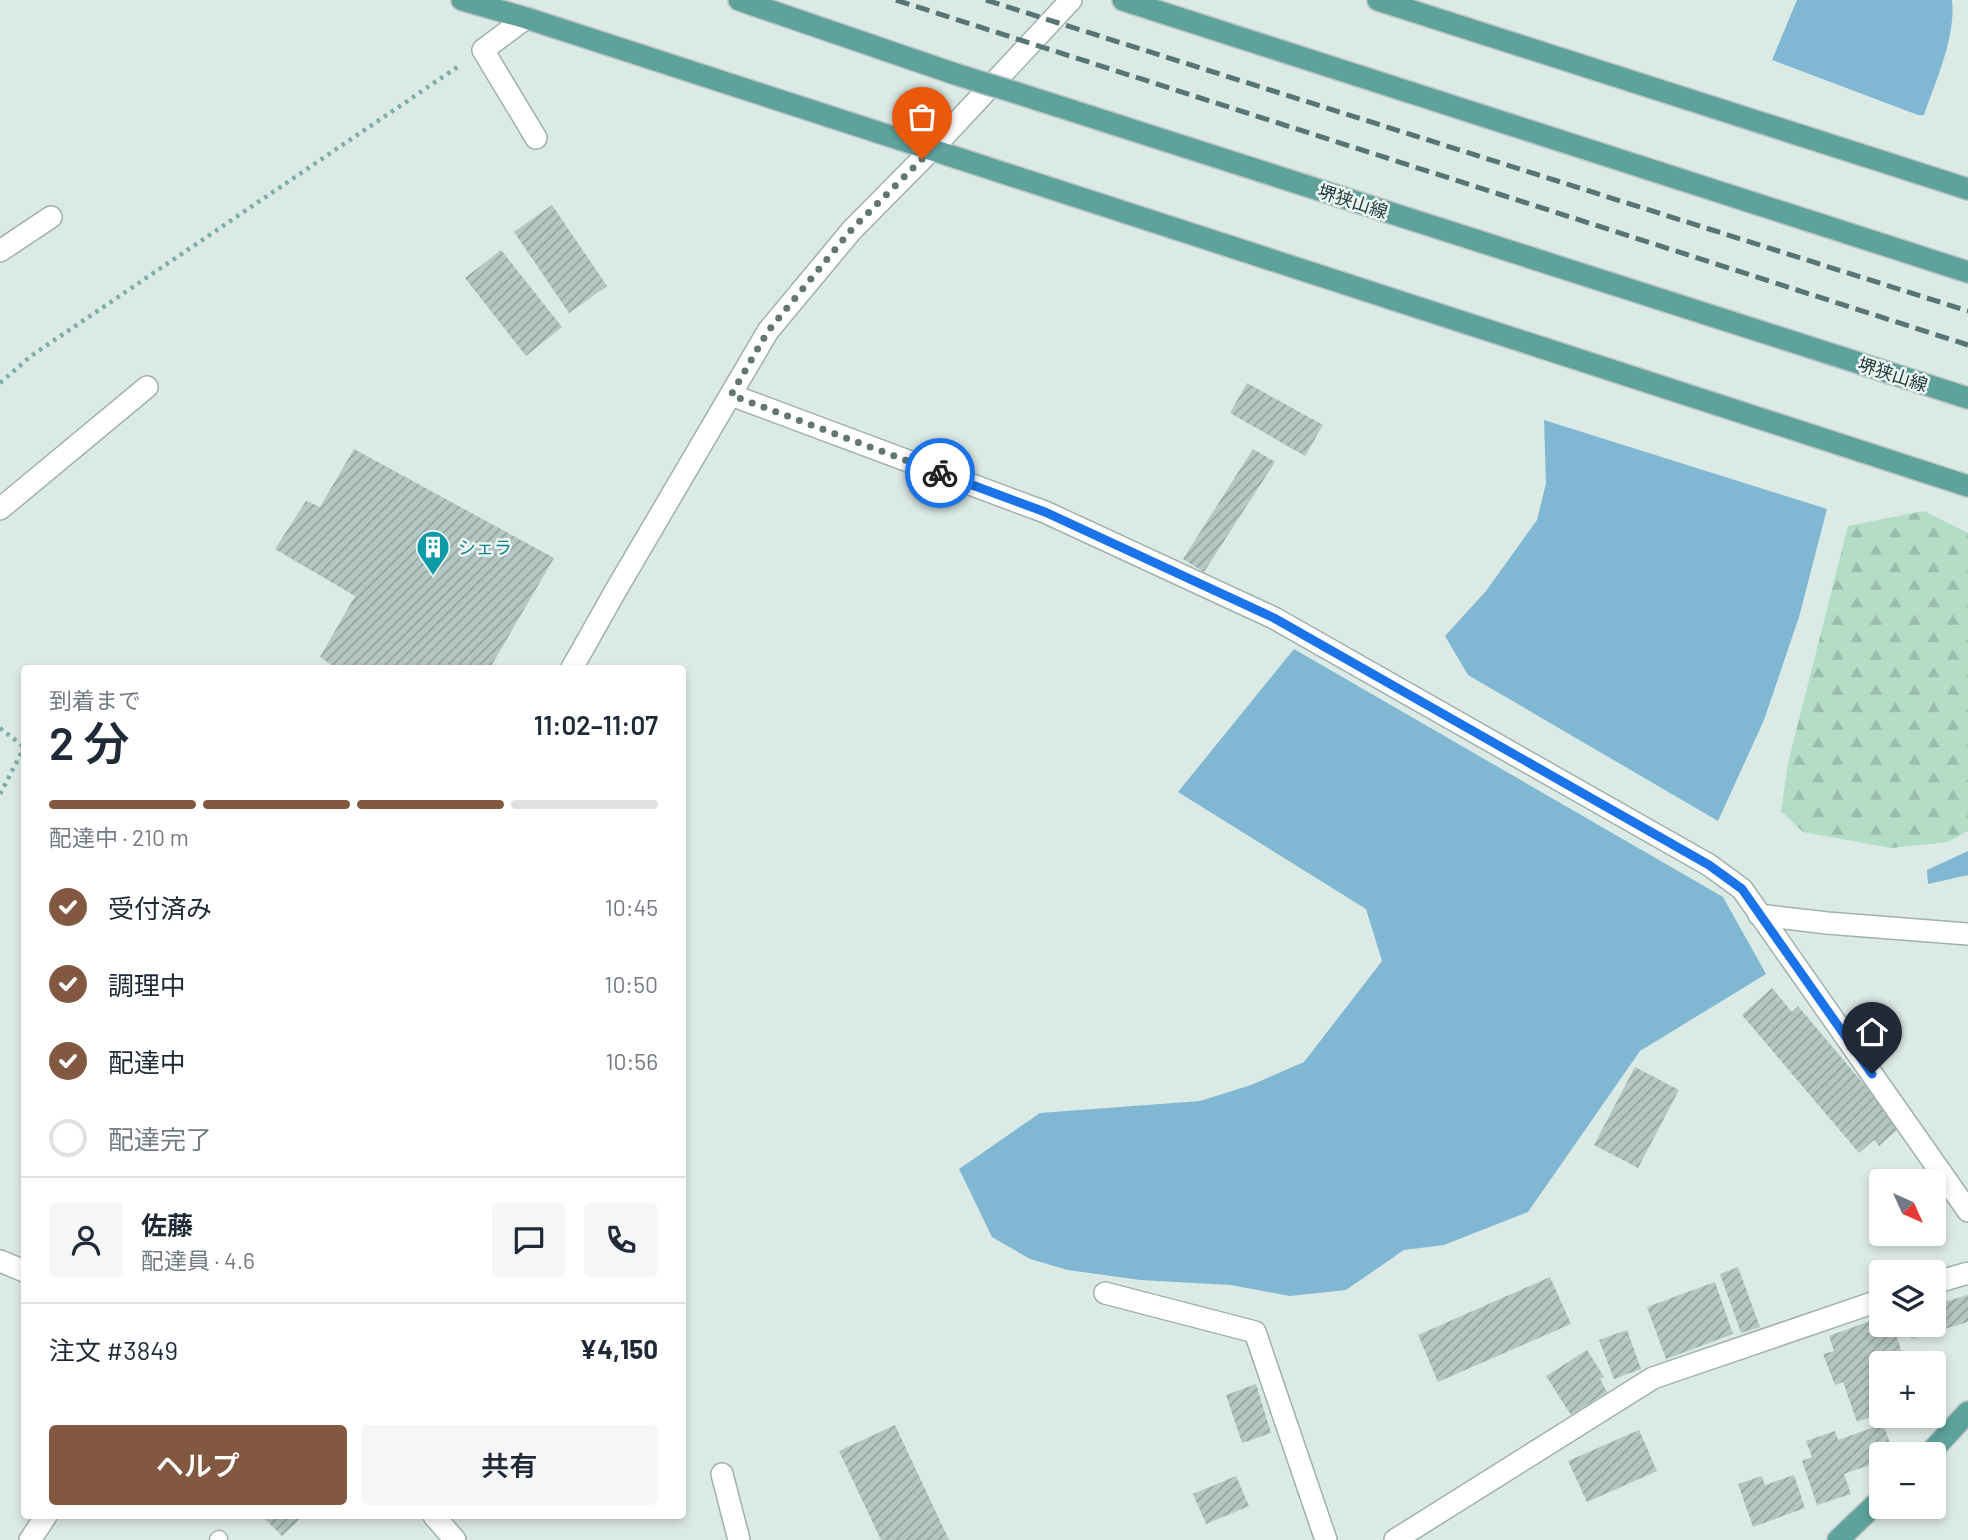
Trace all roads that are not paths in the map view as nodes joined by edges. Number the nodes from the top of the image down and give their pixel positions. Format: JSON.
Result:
{"nodes":[{"id":1,"x":462,"y":0,"type":"edge"},
{"id":2,"x":738,"y":0,"type":"edge"},
{"id":3,"x":1071,"y":0,"type":"edge"},
{"id":4,"x":1124,"y":0,"type":"edge"},
{"id":5,"x":1378,"y":0,"type":"edge"},
{"id":6,"x":526,"y":18,"type":"junction"},
{"id":7,"x":536,"y":138,"type":"dead end"},
{"id":8,"x":933,"y":148,"type":"junction"},
{"id":9,"x":1968,"y":189,"type":"edge"},
{"id":10,"x":51,"y":217,"type":"dead end"},
{"id":11,"x":0,"y":251,"type":"edge"},
{"id":12,"x":1968,"y":272,"type":"edge"},
{"id":13,"x":147,"y":387,"type":"dead end"},
{"id":14,"x":731,"y":395,"type":"junction"},
{"id":15,"x":1968,"y":398,"type":"edge"},
{"id":16,"x":1968,"y":486,"type":"edge"},
{"id":17,"x":0,"y":509,"type":"edge"},
{"id":18,"x":574,"y":665,"type":"edge"},
{"id":19,"x":1759,"y":915,"type":"junction"},
{"id":20,"x":1968,"y":934,"type":"edge"},
{"id":21,"x":1968,"y":1211,"type":"edge"},
{"id":22,"x":0,"y":1261,"type":"edge"},
{"id":23,"x":21,"y":1269,"type":"edge"},
{"id":24,"x":1968,"y":1273,"type":"edge"},
{"id":25,"x":1946,"y":1279,"type":"edge"},
{"id":26,"x":1105,"y":1293,"type":"dead end"},
{"id":27,"x":1869,"y":1304,"type":"edge"},
{"id":28,"x":1968,"y":1412,"type":"edge"},
{"id":29,"x":1940,"y":1442,"type":"edge"},
{"id":30,"x":722,"y":1474,"type":"dead end"},
{"id":31,"x":1869,"y":1510,"type":"edge"},
{"id":32,"x":44,"y":1519,"type":"edge"},
{"id":33,"x":437,"y":1519,"type":"edge"},
{"id":34,"x":30,"y":1540,"type":"edge"},
{"id":35,"x":455,"y":1540,"type":"edge"},
{"id":36,"x":739,"y":1540,"type":"edge"},
{"id":37,"x":1326,"y":1540,"type":"edge"},
{"id":38,"x":1395,"y":1540,"type":"edge"},
{"id":39,"x":1838,"y":1540,"type":"edge"}],
"edges":[{"from":1,"to":6,"type":"main road"},
{"from":2,"to":15,"type":"main road","name":"堺狭山線","bridge":true},
{"from":3,"to":8,"type":"street"},
{"from":4,"to":12,"type":"main road"},
{"from":5,"to":9,"type":"main road"},
{"from":6,"to":7,"type":"street"},
{"from":6,"to":8,"type":"main road"},
{"from":8,"to":14,"type":"street"},
{"from":8,"to":16,"type":"main road"},
{"from":10,"to":11,"type":"street"},
{"from":13,"to":17,"type":"street"},
{"from":14,"to":18,"type":"street"},
{"from":14,"to":19,"type":"street"},
{"from":19,"to":20,"type":"street"},
{"from":19,"to":21,"type":"street"},
{"from":22,"to":23,"type":"street"},
{"from":24,"to":25,"type":"street"},
{"from":26,"to":37,"type":"street"},
{"from":27,"to":38,"type":"street"},
{"from":28,"to":29,"type":"main road"},
{"from":30,"to":36,"type":"street"},
{"from":31,"to":39,"type":"main road"},
{"from":32,"to":34,"type":"street"},
{"from":33,"to":35,"type":"street"}]}
